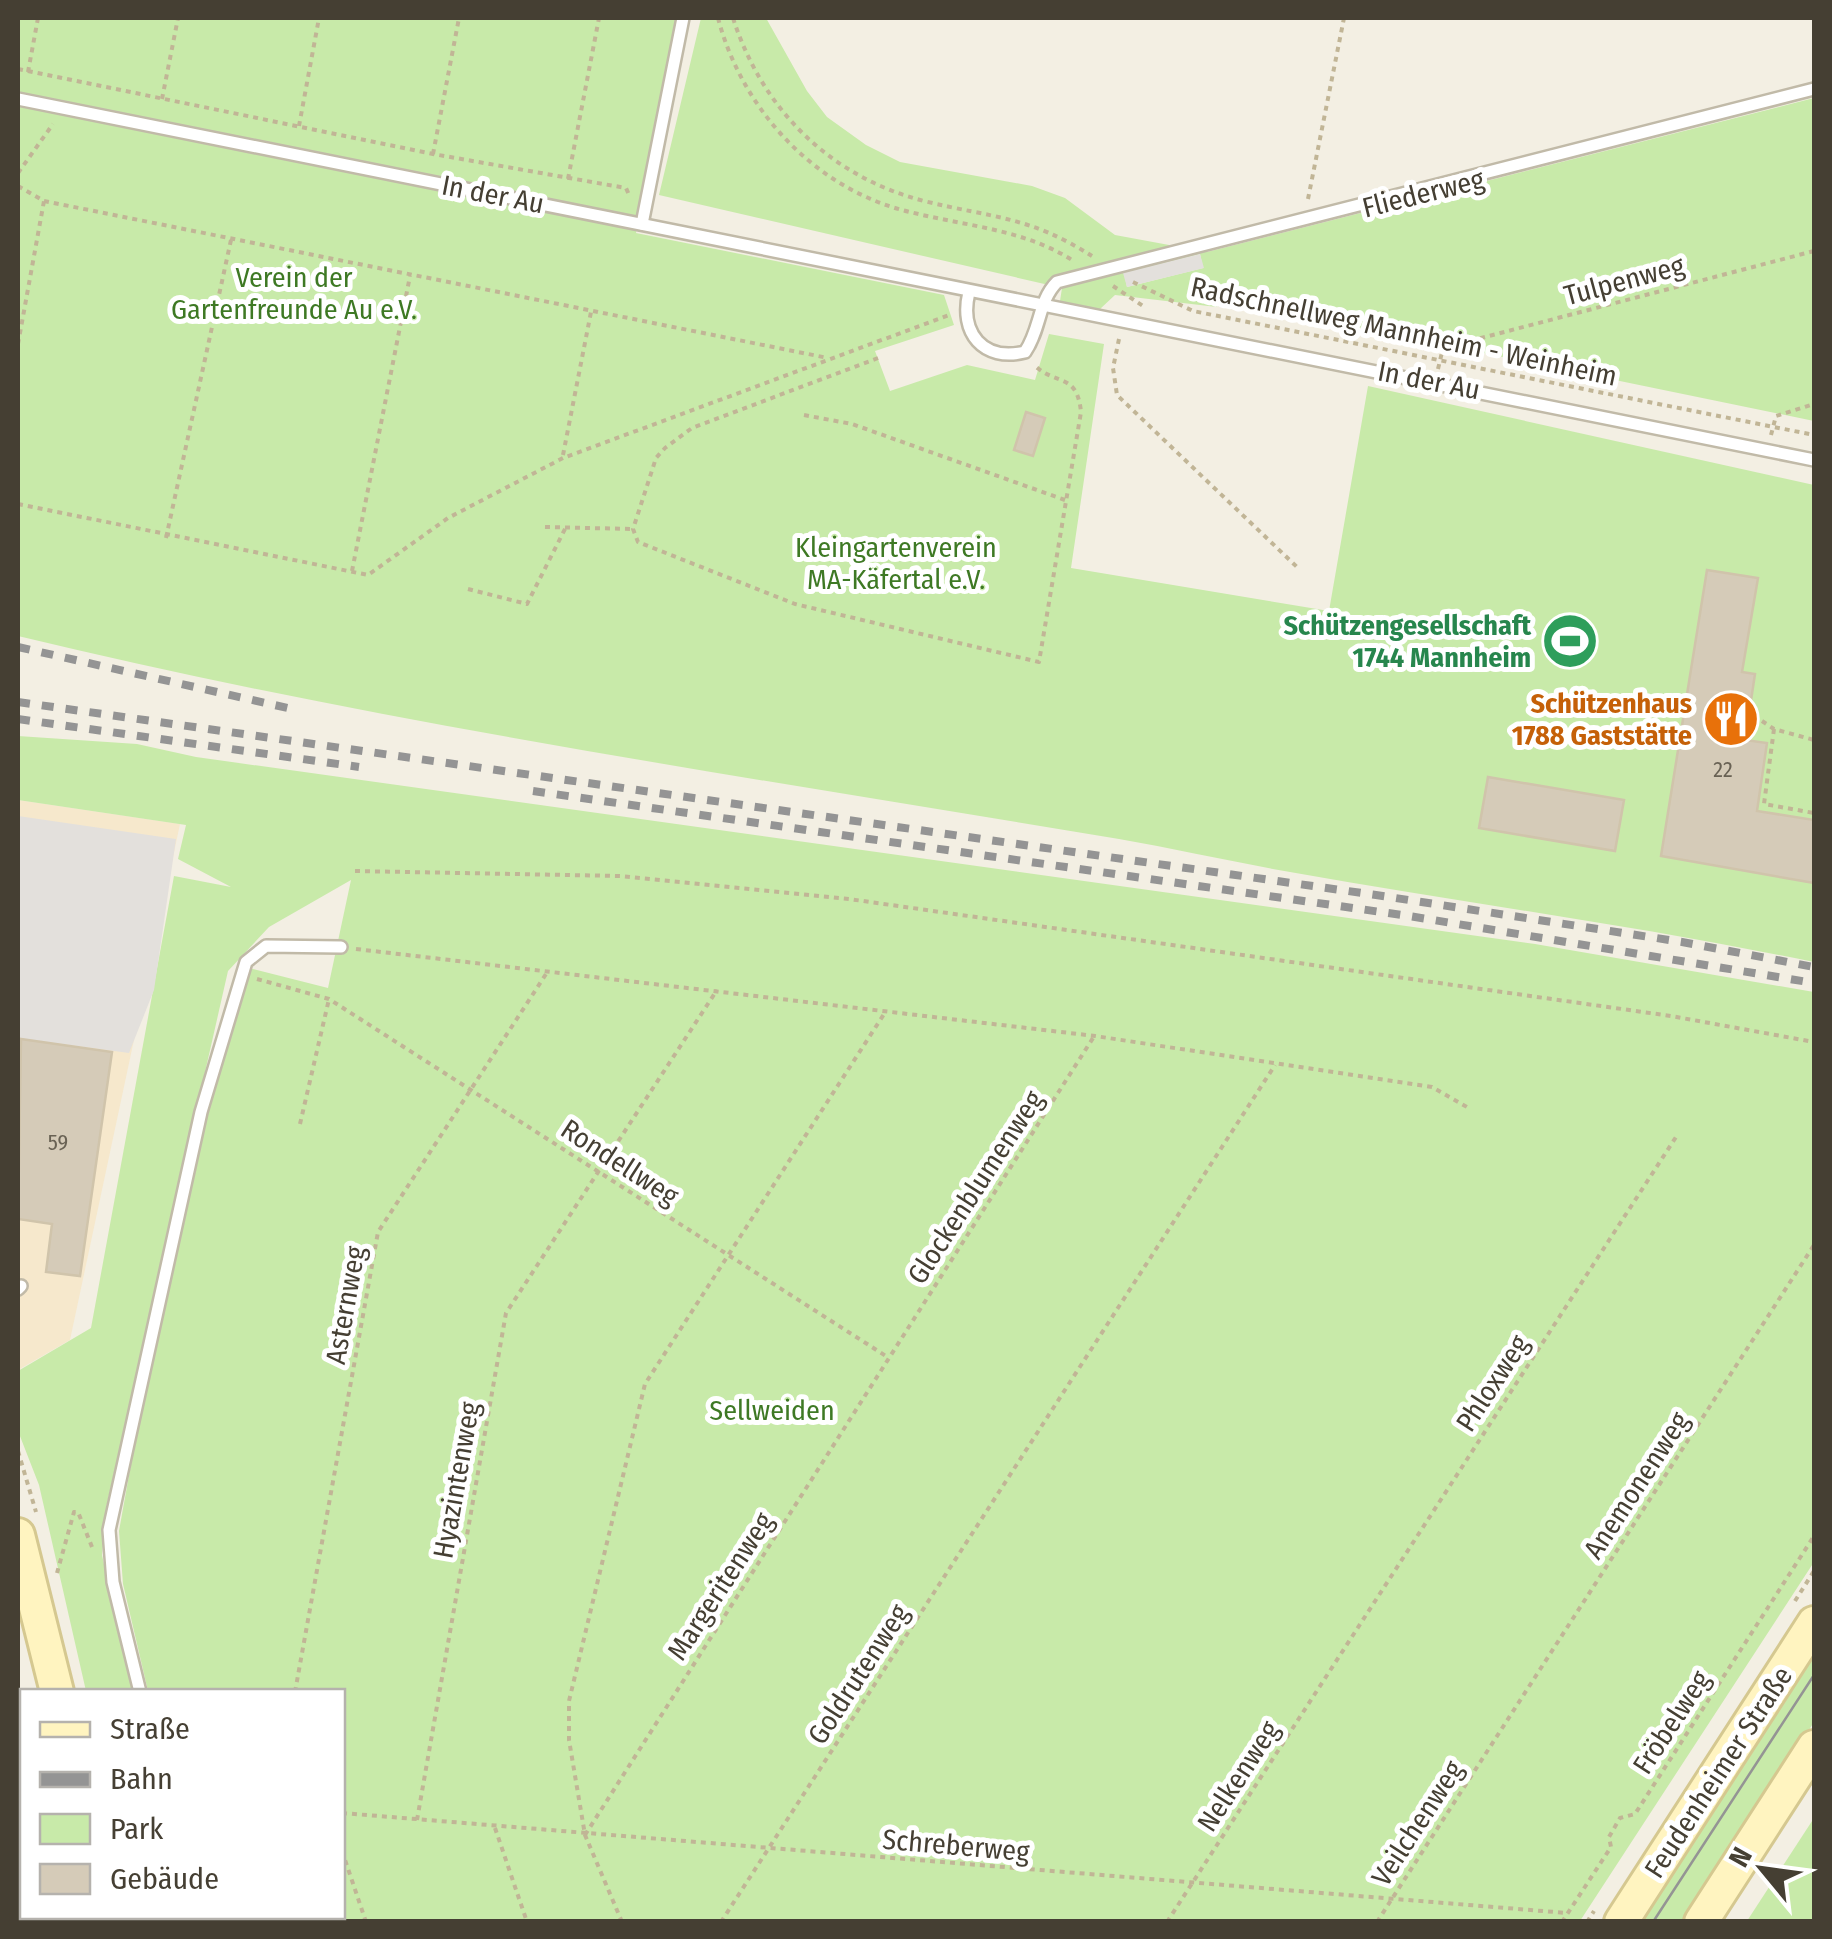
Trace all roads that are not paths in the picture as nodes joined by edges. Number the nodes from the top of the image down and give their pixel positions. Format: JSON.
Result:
{"nodes":[{"id":1,"x":683,"y":18,"type":"edge"},
{"id":2,"x":1814,"y":89,"type":"edge"},
{"id":3,"x":18,"y":99,"type":"edge"},
{"id":4,"x":642,"y":224,"type":"junction"},
{"id":5,"x":969,"y":292,"type":"junction"},
{"id":6,"x":1043,"y":305,"type":"junction"},
{"id":7,"x":1814,"y":460,"type":"edge"},
{"id":8,"x":340,"y":947,"type":"road end"},
{"id":9,"x":21,"y":1548,"type":"edge"},
{"id":10,"x":1814,"y":1624,"type":"edge"},
{"id":11,"x":37,"y":1689,"type":"edge"},
{"id":12,"x":56,"y":1689,"type":"edge"},
{"id":13,"x":139,"y":1689,"type":"edge"},
{"id":14,"x":1814,"y":1747,"type":"edge"},
{"id":15,"x":1622,"y":1922,"type":"edge"},
{"id":16,"x":1701,"y":1922,"type":"edge"}],
"edges":[{"from":1,"to":4,"type":"lane"},
{"from":2,"to":6,"type":"lane","name":"Fliederweg"},
{"from":3,"to":4,"type":"lane","name":"In der Au"},
{"from":4,"to":5,"type":"lane","name":"In der Au"},
{"from":5,"to":6,"type":"lane","name":"In der Au"},
{"from":5,"to":6,"type":"lane"},
{"from":6,"to":7,"type":"lane","name":"In der Au"},
{"from":8,"to":13,"type":"lane"},
{"from":9,"to":11,"type":"main road"},
{"from":9,"to":12,"type":"main road"},
{"from":10,"to":15,"type":"main road","name":"Feudenheimer Straße"},
{"from":14,"to":16,"type":"main road"}]}
